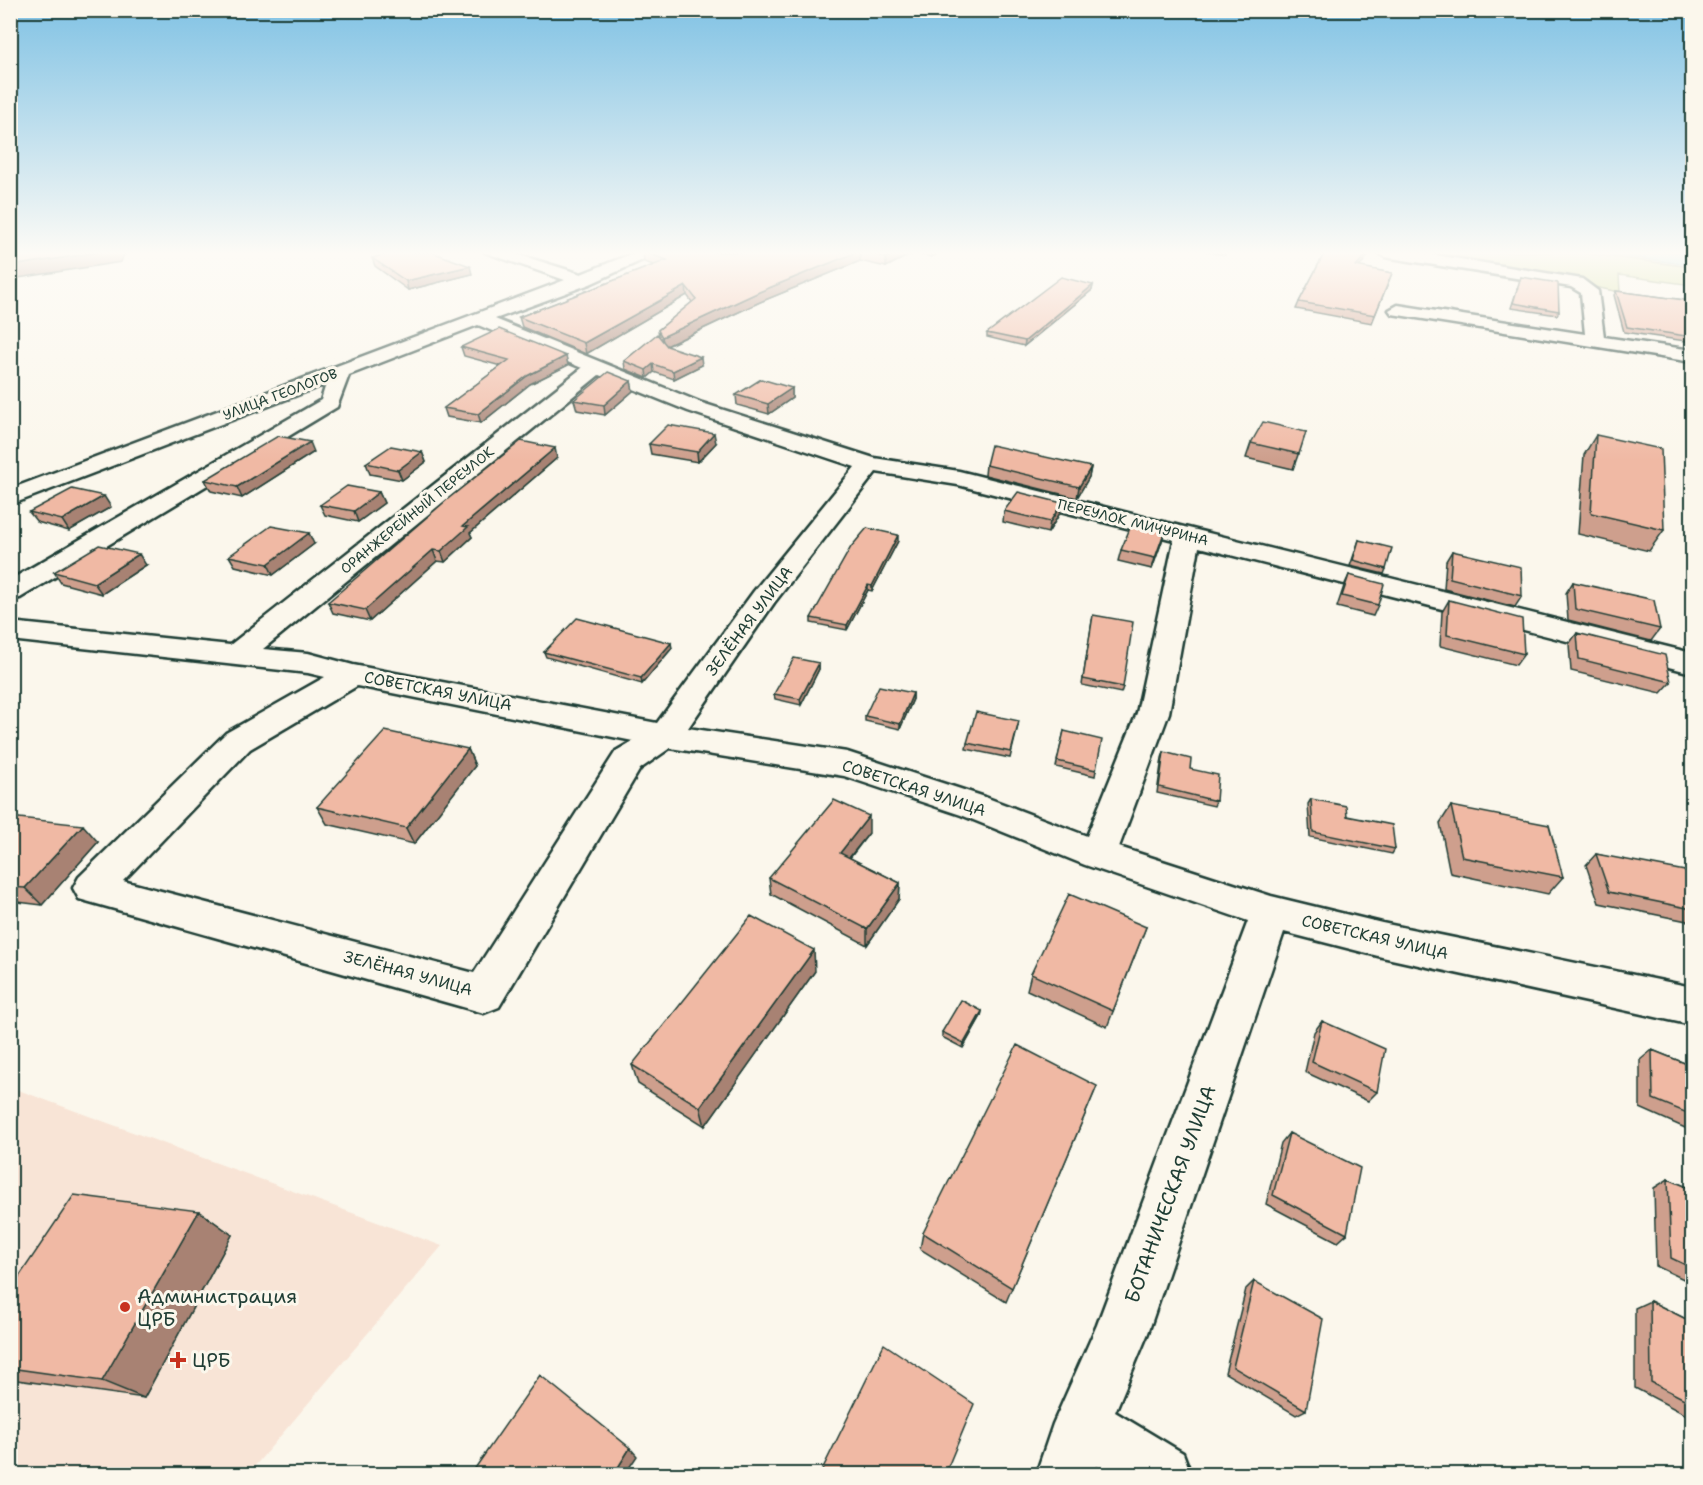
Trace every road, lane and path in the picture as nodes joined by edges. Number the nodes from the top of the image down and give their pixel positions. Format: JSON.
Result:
{"nodes":[{"id":1,"x":474,"y":321,"type":"edge"},
{"id":2,"x":486,"y":321,"type":"edge"},
{"id":3,"x":1470,"y":321,"type":"edge"},
{"id":4,"x":1593,"y":321,"type":"edge"},
{"id":5,"x":1595,"y":341,"type":"junction"},
{"id":6,"x":1692,"y":360,"type":"edge"},
{"id":7,"x":597,"y":366,"type":"junction"},
{"id":8,"x":340,"y":372,"type":"junction"},
{"id":9,"x":870,"y":464,"type":"junction"},
{"id":10,"x":10,"y":498,"type":"edge"},
{"id":11,"x":1188,"y":536,"type":"junction"},
{"id":12,"x":10,"y":592,"type":"edge"},
{"id":13,"x":10,"y":631,"type":"edge"},
{"id":14,"x":238,"y":654,"type":"junction"},
{"id":15,"x":1692,"y":663,"type":"edge"},
{"id":16,"x":353,"y":675,"type":"junction"},
{"id":17,"x":664,"y":736,"type":"junction"},
{"id":18,"x":1098,"y":855,"type":"junction"},
{"id":19,"x":1271,"y":912,"type":"junction"},
{"id":20,"x":1692,"y":1006,"type":"edge"},
{"id":21,"x":1074,"y":1449,"type":"edge"},
{"id":22,"x":1162,"y":1474,"type":"edge"}],
"edges":[{"from":1,"to":8,"type":"street","name":"УЛИЦА ГЕОЛОГОВ"},
{"from":2,"to":7,"type":"street","name":"ПЕРЕУЛОК МИЧУРИНА"},
{"from":3,"to":5,"type":"street"},
{"from":4,"to":5,"type":"street"},
{"from":5,"to":6,"type":"street"},
{"from":7,"to":9,"type":"street","name":"ПЕРЕУЛОК МИЧУРИНА"},
{"from":7,"to":14,"type":"street","name":"ОРАНЖЕРЕЙНЫЙ ПЕРЕУЛОК"},
{"from":8,"to":10,"type":"street","name":"УЛИЦА ГЕОЛОГОВ"},
{"from":8,"to":12,"type":"street"},
{"from":9,"to":11,"type":"street","name":"ПЕРЕУЛОК МИЧУРИНА"},
{"from":9,"to":17,"type":"street","name":"ЗЕЛЁНАЯ УЛИЦА"},
{"from":11,"to":15,"type":"street","name":"ПЕРЕУЛОК МИЧУРИНА"},
{"from":11,"to":18,"type":"street"},
{"from":13,"to":14,"type":"street","name":"СОВЕТСКАЯ УЛИЦА"},
{"from":14,"to":16,"type":"street","name":"СОВЕТСКАЯ УЛИЦА"},
{"from":16,"to":17,"type":"street","name":"СОВЕТСКАЯ УЛИЦА"},
{"from":16,"to":17,"type":"street","name":"ЗЕЛЁНАЯ УЛИЦА"},
{"from":17,"to":18,"type":"street","name":"СОВЕТСКАЯ УЛИЦА"},
{"from":18,"to":19,"type":"street","name":"СОВЕТСКАЯ УЛИЦА"},
{"from":19,"to":20,"type":"street","name":"СОВЕТСКАЯ УЛИЦА"},
{"from":19,"to":21,"type":"street","name":"БОТАНИЧЕСКАЯ УЛИЦА"},
{"from":21,"to":22,"type":"street"}]}
